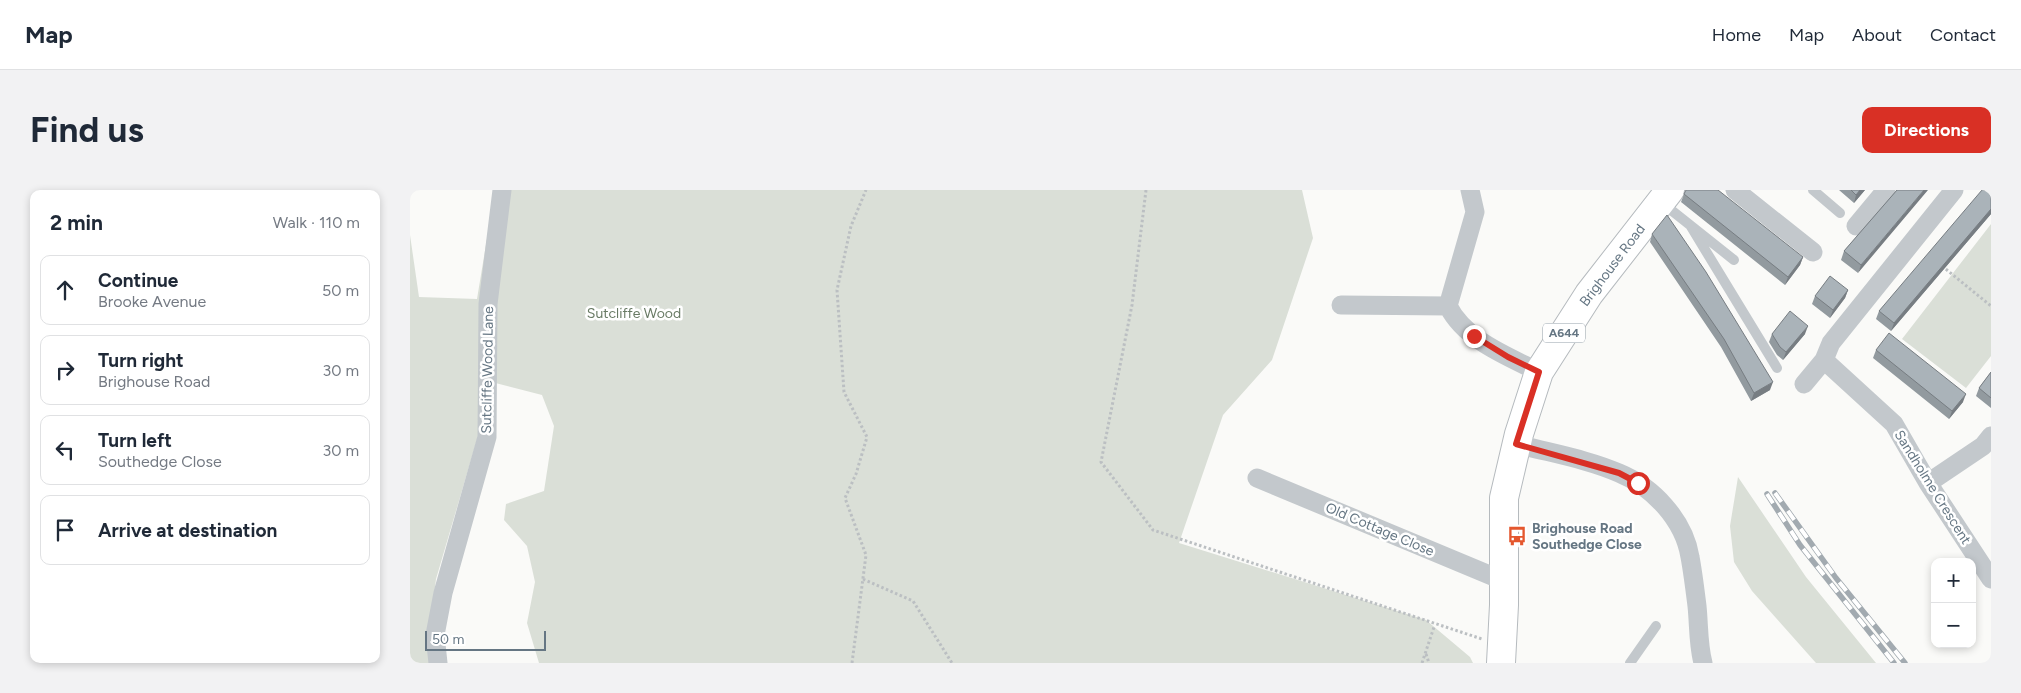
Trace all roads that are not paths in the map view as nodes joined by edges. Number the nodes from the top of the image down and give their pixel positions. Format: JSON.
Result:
{"nodes":[{"id":1,"x":502,"y":190,"type":"edge"},
{"id":2,"x":1470,"y":190,"type":"edge"},
{"id":3,"x":1735,"y":190,"type":"edge"},
{"id":4,"x":1813,"y":190,"type":"edge"},
{"id":5,"x":1886,"y":190,"type":"edge"},
{"id":6,"x":1954,"y":190,"type":"edge"},
{"id":7,"x":1665,"y":196,"type":"edge"},
{"id":8,"x":1840,"y":213,"type":"dead end"},
{"id":9,"x":1690,"y":225,"type":"junction"},
{"id":10,"x":1856,"y":226,"type":"dead end"},
{"id":11,"x":1813,"y":252,"type":"dead end"},
{"id":12,"x":1734,"y":260,"type":"dead end"},
{"id":13,"x":1341,"y":305,"type":"dead end"},
{"id":14,"x":1448,"y":306,"type":"junction"},
{"id":15,"x":1824,"y":360,"type":"junction"},
{"id":16,"x":1777,"y":368,"type":"dead end"},
{"id":17,"x":1539,"y":372,"type":"junction"},
{"id":18,"x":1804,"y":384,"type":"dead end"},
{"id":19,"x":1991,"y":436,"type":"edge"},
{"id":20,"x":1516,"y":444,"type":"junction"},
{"id":21,"x":1257,"y":478,"type":"dead end"},
{"id":22,"x":1928,"y":483,"type":"junction"},
{"id":23,"x":1991,"y":579,"type":"edge"},
{"id":24,"x":1504,"y":581,"type":"junction"},
{"id":25,"x":1656,"y":626,"type":"dead end"},
{"id":26,"x":1501,"y":654,"type":"edge"},
{"id":27,"x":438,"y":663,"type":"edge"},
{"id":28,"x":1630,"y":663,"type":"edge"},
{"id":29,"x":1703,"y":663,"type":"edge"}],
"edges":[{"from":1,"to":27,"type":"street","name":"Sutcliffe Wood Lane"},
{"from":2,"to":14,"type":"street"},
{"from":3,"to":11,"type":"street"},
{"from":4,"to":8,"type":"lane"},
{"from":5,"to":10,"type":"street"},
{"from":6,"to":15,"type":"street"},
{"from":7,"to":9,"type":"lane"},
{"from":7,"to":17,"type":"main road","name":"Brighouse Road","number":"A644"},
{"from":9,"to":12,"type":"lane"},
{"from":9,"to":16,"type":"lane"},
{"from":13,"to":14,"type":"street"},
{"from":14,"to":17,"type":"street"},
{"from":15,"to":18,"type":"street"},
{"from":15,"to":22,"type":"street","name":"Sandholme Crescent"},
{"from":17,"to":20,"type":"main road","name":"Brighouse Road","number":"A644"},
{"from":19,"to":22,"type":"street"},
{"from":20,"to":24,"type":"main road","name":"Brighouse Road","number":"A644"},
{"from":20,"to":29,"type":"street"},
{"from":21,"to":24,"type":"street","name":"Old Cottage Close"},
{"from":22,"to":23,"type":"street","name":"Sandholme Crescent"},
{"from":24,"to":26,"type":"main road","name":"Brighouse Road","number":"A644"},
{"from":25,"to":28,"type":"lane"}]}
